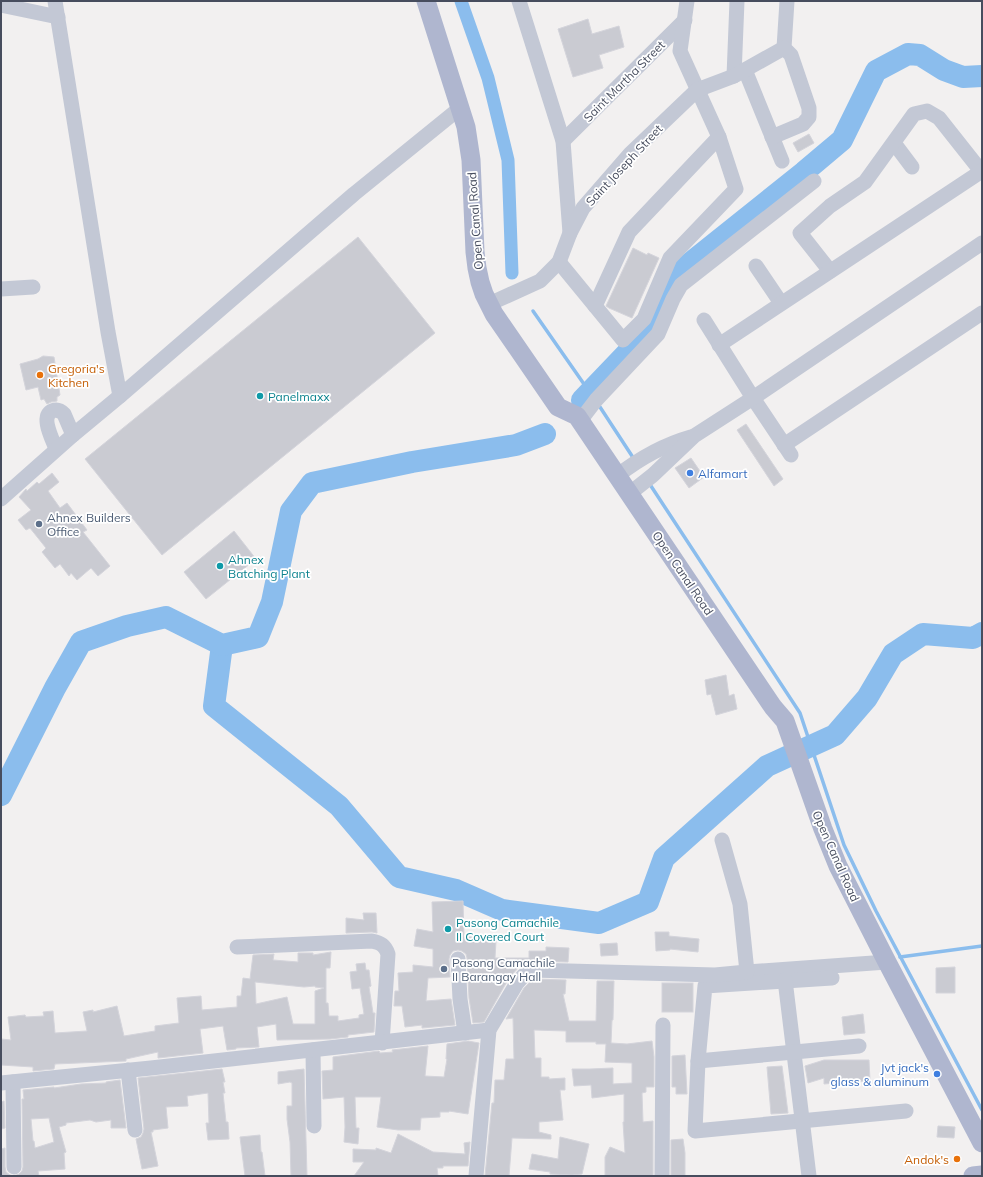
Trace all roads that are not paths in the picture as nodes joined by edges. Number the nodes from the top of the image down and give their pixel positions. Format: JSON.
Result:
{"nodes":[{"id":1,"x":55,"y":1,"type":"edge"},
{"id":2,"x":426,"y":1,"type":"edge"},
{"id":3,"x":519,"y":1,"type":"edge"},
{"id":4,"x":687,"y":1,"type":"edge"},
{"id":5,"x":737,"y":1,"type":"edge"},
{"id":6,"x":787,"y":1,"type":"edge"},
{"id":7,"x":1,"y":5,"type":"edge"},
{"id":8,"x":58,"y":17,"type":"junction"},
{"id":9,"x":685,"y":20,"type":"junction"},
{"id":10,"x":784,"y":48,"type":"junction"},
{"id":11,"x":739,"y":73,"type":"junction"},
{"id":12,"x":697,"y":90,"type":"junction"},
{"id":13,"x":460,"y":108,"type":"junction"},
{"id":14,"x":719,"y":137,"type":"junction"},
{"id":15,"x":772,"y":137,"type":"junction"},
{"id":16,"x":563,"y":141,"type":"junction"},
{"id":17,"x":894,"y":143,"type":"junction"},
{"id":18,"x":782,"y":161,"type":"dead end"},
{"id":19,"x":912,"y":166,"type":"dead end"},
{"id":20,"x":982,"y":171,"type":"edge"},
{"id":21,"x":814,"y":181,"type":"dead end"},
{"id":22,"x":570,"y":233,"type":"junction"},
{"id":23,"x":982,"y":243,"type":"edge"},
{"id":24,"x":560,"y":262,"type":"junction"},
{"id":25,"x":756,"y":266,"type":"dead end"},
{"id":26,"x":830,"y":271,"type":"junction"},
{"id":27,"x":33,"y":287,"type":"dead end"},
{"id":28,"x":1,"y":289,"type":"edge"},
{"id":29,"x":781,"y":303,"type":"junction"},
{"id":30,"x":489,"y":304,"type":"junction"},
{"id":31,"x":595,"y":306,"type":"junction"},
{"id":32,"x":982,"y":313,"type":"edge"},
{"id":33,"x":704,"y":320,"type":"dead end"},
{"id":34,"x":720,"y":345,"type":"junction"},
{"id":35,"x":120,"y":396,"type":"junction"},
{"id":36,"x":753,"y":398,"type":"junction"},
{"id":37,"x":580,"y":421,"type":"junction"},
{"id":38,"x":73,"y":435,"type":"junction"},
{"id":39,"x":56,"y":450,"type":"junction"},
{"id":40,"x":664,"y":455,"type":"junction"},
{"id":41,"x":630,"y":467,"type":"junction"},
{"id":42,"x":642,"y":484,"type":"junction"},
{"id":43,"x":1,"y":499,"type":"edge"},
{"id":44,"x":722,"y":840,"type":"dead end"},
{"id":45,"x":237,"y":947,"type":"dead end"},
{"id":46,"x":458,"y":959,"type":"dead end"},
{"id":47,"x":887,"y":962,"type":"junction"},
{"id":48,"x":747,"y":972,"type":"junction"},
{"id":49,"x":832,"y":978,"type":"dead end"},
{"id":50,"x":785,"y":980,"type":"junction"},
{"id":51,"x":663,"y":1025,"type":"dead end"},
{"id":52,"x":489,"y":1030,"type":"junction"},
{"id":53,"x":465,"y":1033,"type":"junction"},
{"id":54,"x":382,"y":1043,"type":"junction"},
{"id":55,"x":859,"y":1046,"type":"dead end"},
{"id":56,"x":313,"y":1050,"type":"junction"},
{"id":57,"x":794,"y":1052,"type":"junction"},
{"id":58,"x":698,"y":1062,"type":"junction"},
{"id":59,"x":128,"y":1070,"type":"junction"},
{"id":60,"x":7,"y":1082,"type":"edge"},
{"id":61,"x":906,"y":1111,"type":"dead end"},
{"id":62,"x":802,"y":1121,"type":"junction"},
{"id":63,"x":314,"y":1126,"type":"dead end"},
{"id":64,"x":135,"y":1130,"type":"dead end"},
{"id":65,"x":982,"y":1143,"type":"edge"},
{"id":66,"x":14,"y":1167,"type":"dead end"},
{"id":67,"x":982,"y":1175,"type":"edge"},
{"id":68,"x":476,"y":1176,"type":"edge"},
{"id":69,"x":662,"y":1176,"type":"edge"},
{"id":70,"x":809,"y":1176,"type":"edge"},
{"id":71,"x":973,"y":1176,"type":"edge"}],
"edges":[{"from":1,"to":8,"type":"street"},
{"from":2,"to":13,"type":"main road","name":"Open Canal Road"},
{"from":3,"to":16,"type":"street"},
{"from":4,"to":9,"type":"street"},
{"from":5,"to":11,"type":"street"},
{"from":6,"to":10,"type":"street"},
{"from":7,"to":8,"type":"street"},
{"from":8,"to":35,"type":"street"},
{"from":9,"to":12,"type":"street"},
{"from":9,"to":16,"type":"street","name":"Saint Martha Street"},
{"from":10,"to":11,"type":"street","name":"Saint Joseph Street"},
{"from":10,"to":15,"type":"street"},
{"from":11,"to":12,"type":"street","name":"Saint Joseph Street"},
{"from":11,"to":15,"type":"street"},
{"from":12,"to":14,"type":"street"},
{"from":12,"to":22,"type":"street","name":"Saint Joseph Street"},
{"from":13,"to":30,"type":"main road","name":"Open Canal Road"},
{"from":13,"to":35,"type":"street"},
{"from":14,"to":31,"type":"street"},
{"from":14,"to":31,"type":"street"},
{"from":15,"to":18,"type":"street"},
{"from":16,"to":22,"type":"street"},
{"from":17,"to":19,"type":"street"},
{"from":17,"to":20,"type":"street"},
{"from":17,"to":26,"type":"street"},
{"from":20,"to":26,"type":"street"},
{"from":21,"to":37,"type":"street"},
{"from":22,"to":24,"type":"street","name":"Saint Joseph Street"},
{"from":23,"to":36,"type":"street"},
{"from":24,"to":30,"type":"street","name":"Saint Joseph Street"},
{"from":24,"to":31,"type":"street"},
{"from":25,"to":29,"type":"street"},
{"from":26,"to":29,"type":"street"},
{"from":27,"to":28,"type":"street"},
{"from":29,"to":34,"type":"street"},
{"from":30,"to":37,"type":"main road","name":"Open Canal Road"},
{"from":32,"to":36,"type":"street"},
{"from":33,"to":34,"type":"street"},
{"from":34,"to":36,"type":"street"},
{"from":35,"to":38,"type":"street"},
{"from":36,"to":40,"type":"street"},
{"from":37,"to":41,"type":"main road","name":"Open Canal Road"},
{"from":38,"to":39,"type":"street"},
{"from":38,"to":39,"type":"street"},
{"from":39,"to":43,"type":"street"},
{"from":40,"to":41,"type":"street"},
{"from":40,"to":42,"type":"street"},
{"from":41,"to":42,"type":"main road","name":"Open Canal Road"},
{"from":42,"to":47,"type":"main road","name":"Open Canal Road"},
{"from":44,"to":48,"type":"street"},
{"from":45,"to":54,"type":"street"},
{"from":46,"to":53,"type":"street"},
{"from":47,"to":48,"type":"street"},
{"from":47,"to":65,"type":"main road","name":"Open Canal Road"},
{"from":48,"to":52,"type":"street"},
{"from":49,"to":50,"type":"street"},
{"from":50,"to":57,"type":"street"},
{"from":50,"to":58,"type":"street"},
{"from":51,"to":69,"type":"street"},
{"from":52,"to":53,"type":"street"},
{"from":52,"to":68,"type":"street"},
{"from":53,"to":54,"type":"street"},
{"from":54,"to":56,"type":"street"},
{"from":55,"to":57,"type":"street"},
{"from":56,"to":59,"type":"street"},
{"from":56,"to":63,"type":"street"},
{"from":57,"to":58,"type":"street"},
{"from":57,"to":62,"type":"street"},
{"from":58,"to":62,"type":"street"},
{"from":59,"to":60,"type":"street"},
{"from":59,"to":64,"type":"street"},
{"from":60,"to":66,"type":"street"},
{"from":61,"to":62,"type":"street"},
{"from":62,"to":70,"type":"street"},
{"from":67,"to":71,"type":"main road"}]}
